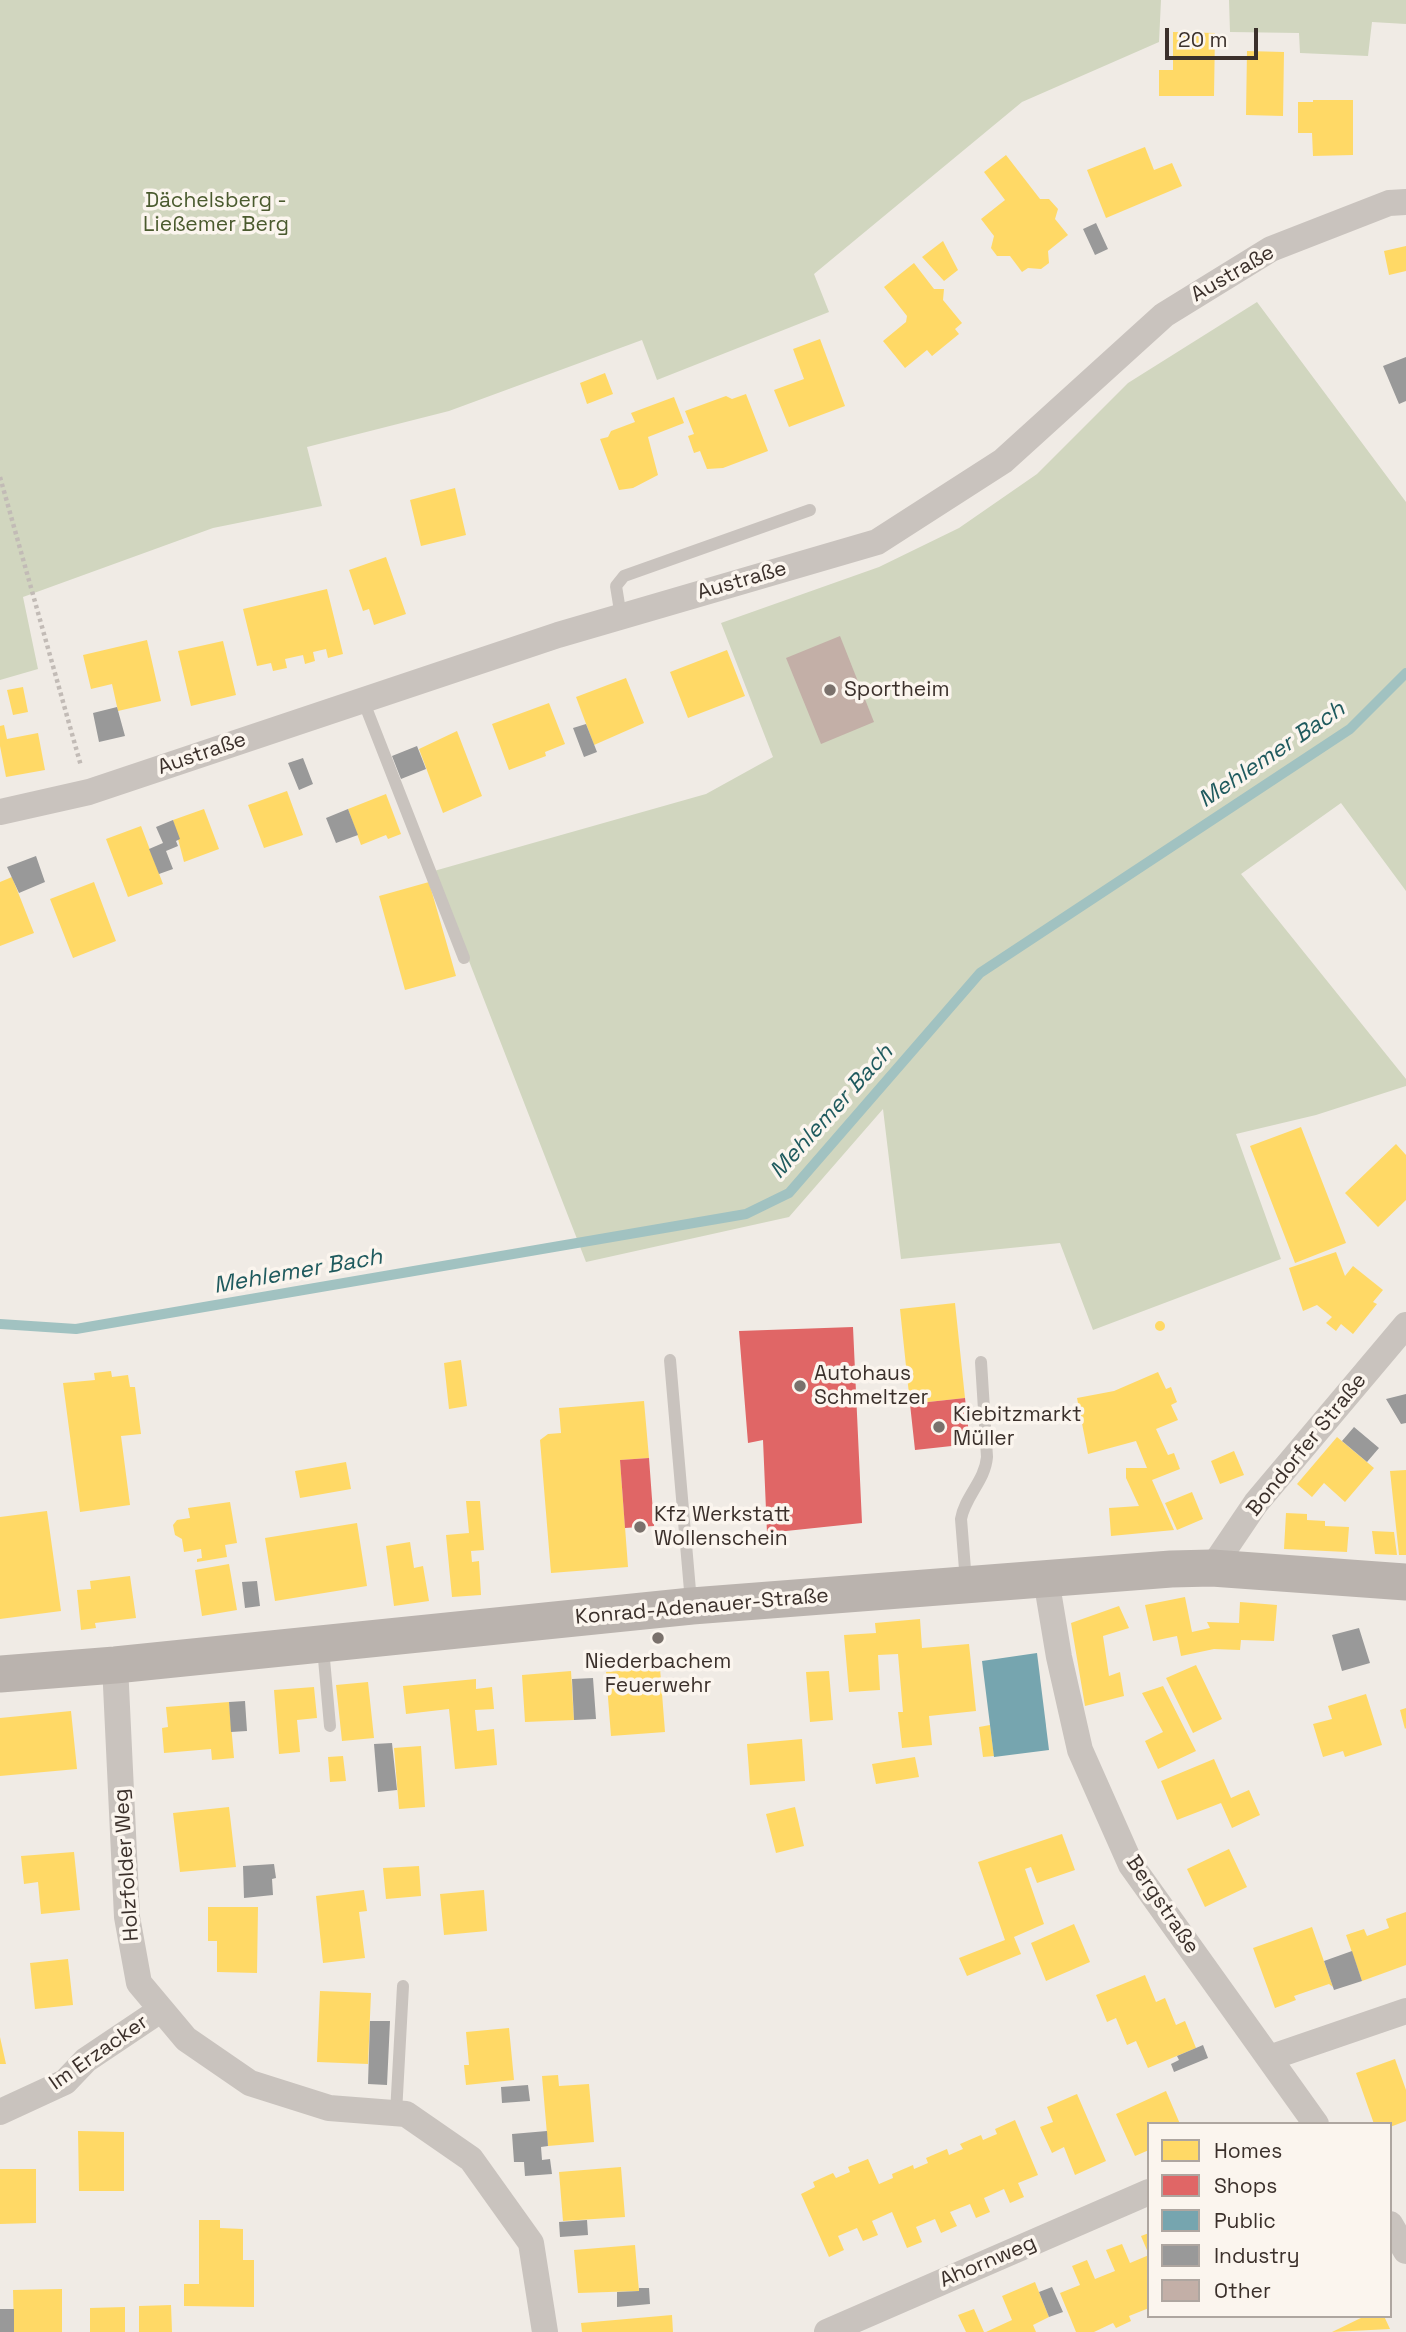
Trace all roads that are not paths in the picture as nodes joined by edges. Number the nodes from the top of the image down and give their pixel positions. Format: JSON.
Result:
{"nodes":[{"id":1,"x":1406,"y":202,"type":"edge"},
{"id":2,"x":810,"y":510,"type":"dead end"},
{"id":3,"x":621,"y":617,"type":"junction"},
{"id":4,"x":363,"y":700,"type":"junction"},
{"id":5,"x":0,"y":812,"type":"edge"},
{"id":6,"x":464,"y":958,"type":"dead end"},
{"id":7,"x":1406,"y":1325,"type":"edge"},
{"id":8,"x":670,"y":1360,"type":"dead end"},
{"id":9,"x":981,"y":1362,"type":"dead end"},
{"id":10,"x":1212,"y":1568,"type":"junction"},
{"id":11,"x":1046,"y":1579,"type":"junction"},
{"id":12,"x":1406,"y":1582,"type":"edge"},
{"id":13,"x":966,"y":1586,"type":"junction"},
{"id":14,"x":692,"y":1606,"type":"junction"},
{"id":15,"x":323,"y":1644,"type":"junction"},
{"id":16,"x":115,"y":1665,"type":"junction"},
{"id":17,"x":0,"y":1674,"type":"edge"},
{"id":18,"x":330,"y":1726,"type":"dead end"},
{"id":19,"x":403,"y":1986,"type":"dead end"},
{"id":20,"x":159,"y":2011,"type":"junction"},
{"id":21,"x":1406,"y":2011,"type":"edge"},
{"id":22,"x":1269,"y":2058,"type":"junction"},
{"id":23,"x":0,"y":2112,"type":"edge"},
{"id":24,"x":396,"y":2113,"type":"junction"},
{"id":25,"x":1311,"y":2122,"type":"edge"},
{"id":26,"x":1147,"y":2193,"type":"edge"},
{"id":27,"x":1392,"y":2227,"type":"edge"},
{"id":28,"x":1406,"y":2251,"type":"edge"},
{"id":29,"x":545,"y":2332,"type":"edge"},
{"id":30,"x":827,"y":2332,"type":"edge"}],
"edges":[{"from":1,"to":3,"type":"street","name":"Austraße"},
{"from":2,"to":3,"type":"lane"},
{"from":3,"to":4,"type":"street","name":"Austraße"},
{"from":4,"to":5,"type":"street","name":"Austraße"},
{"from":4,"to":6,"type":"lane"},
{"from":7,"to":10,"type":"street","name":"Bondorfer Straße"},
{"from":8,"to":14,"type":"lane"},
{"from":9,"to":13,"type":"lane"},
{"from":10,"to":11,"type":"main road","name":"Konrad-Adenauer-Straße"},
{"from":10,"to":12,"type":"main road","name":"Konrad-Adenauer-Straße"},
{"from":11,"to":13,"type":"main road","name":"Konrad-Adenauer-Straße"},
{"from":11,"to":22,"type":"street","name":"Bergstraße"},
{"from":13,"to":14,"type":"main road","name":"Konrad-Adenauer-Straße"},
{"from":14,"to":15,"type":"main road","name":"Konrad-Adenauer-Straße"},
{"from":15,"to":16,"type":"main road","name":"Konrad-Adenauer-Straße"},
{"from":15,"to":18,"type":"lane"},
{"from":16,"to":17,"type":"main road","name":"Konrad-Adenauer-Straße"},
{"from":16,"to":20,"type":"street","name":"Holzfolder Weg"},
{"from":19,"to":24,"type":"lane"},
{"from":20,"to":23,"type":"street","name":"Im Erzacker"},
{"from":20,"to":24,"type":"street","name":"Holzfolder Weg"},
{"from":21,"to":22,"type":"street"},
{"from":22,"to":25,"type":"street","name":"Bergstraße"},
{"from":24,"to":29,"type":"street","name":"Holzfolder Weg"},
{"from":26,"to":30,"type":"street","name":"Ahornweg"},
{"from":27,"to":28,"type":"street"}]}
